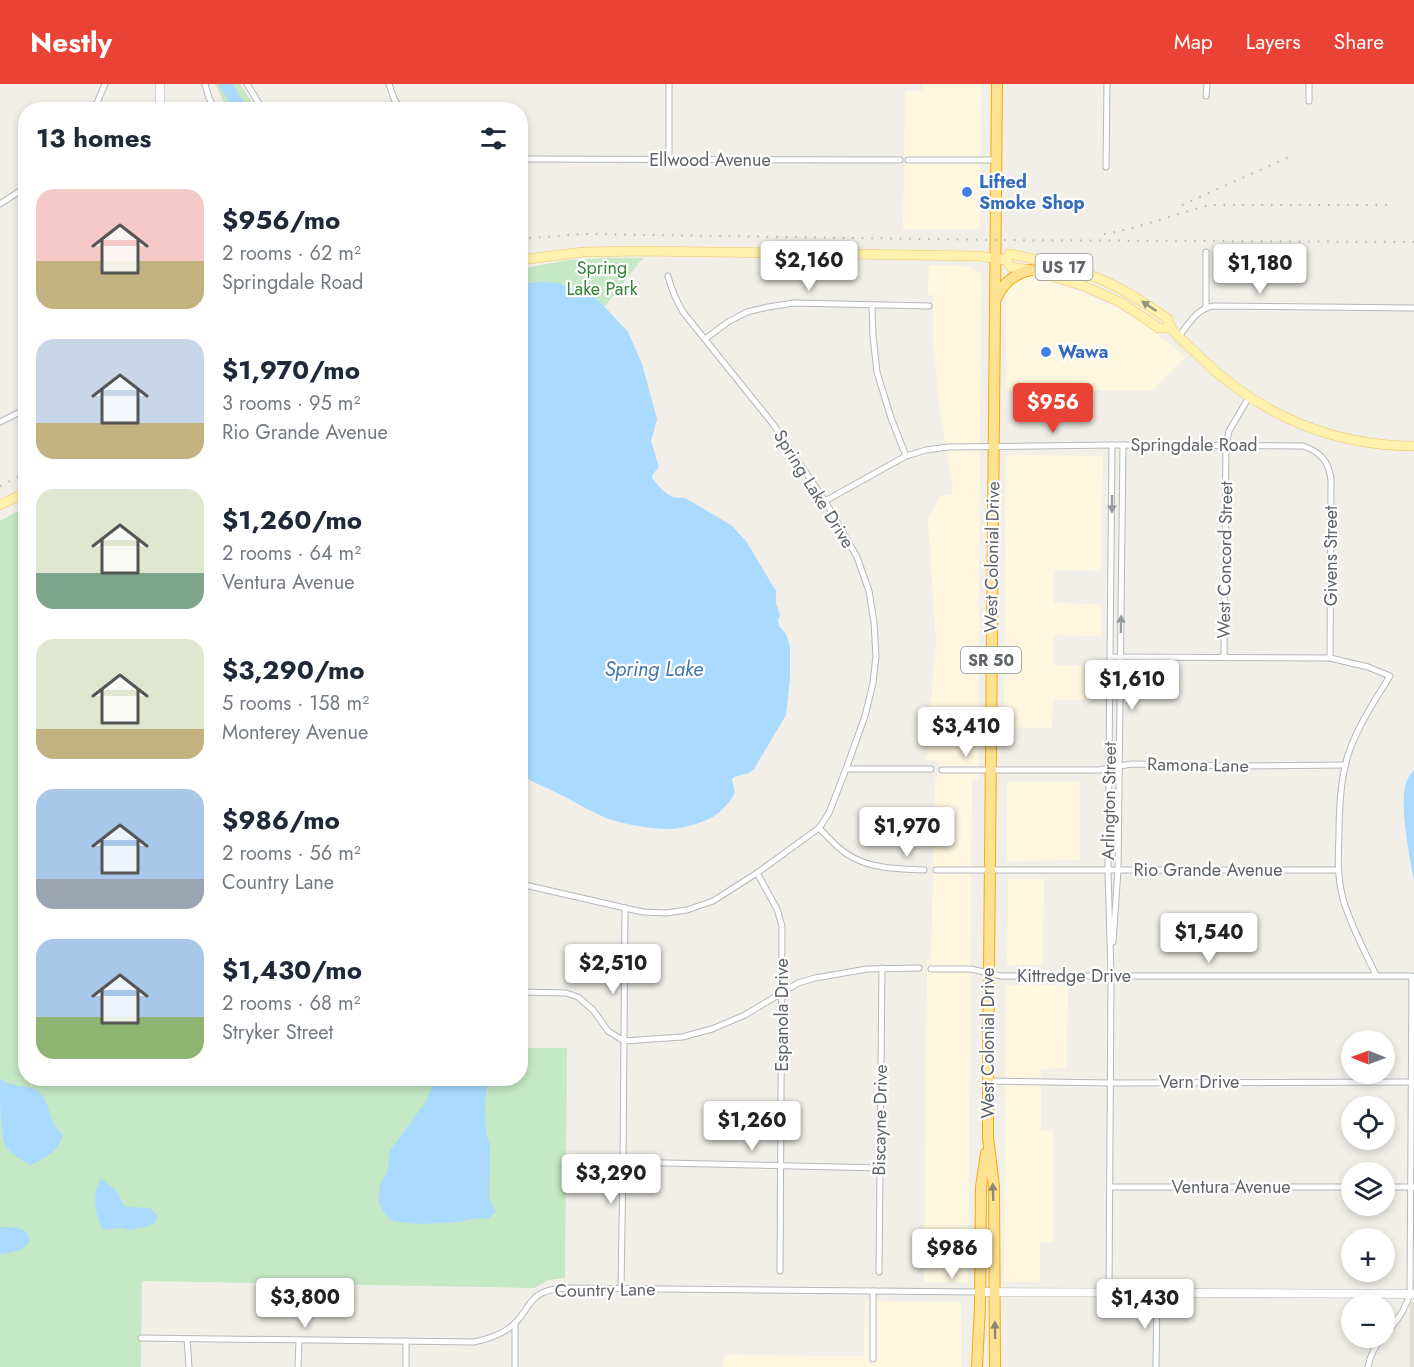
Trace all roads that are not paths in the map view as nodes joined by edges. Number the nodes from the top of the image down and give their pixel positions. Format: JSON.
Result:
{"nodes":[{"id":1,"x":105,"y":84,"type":"edge"},
{"id":2,"x":160,"y":84,"type":"edge"},
{"id":3,"x":205,"y":84,"type":"edge"},
{"id":4,"x":247,"y":84,"type":"edge"},
{"id":5,"x":389,"y":84,"type":"edge"},
{"id":6,"x":669,"y":84,"type":"edge"},
{"id":7,"x":997,"y":84,"type":"edge"},
{"id":8,"x":1107,"y":84,"type":"edge"},
{"id":9,"x":1207,"y":84,"type":"edge"},
{"id":10,"x":1309,"y":84,"type":"edge"},
{"id":11,"x":1206,"y":96,"type":"dead end"},
{"id":12,"x":1309,"y":101,"type":"dead end"},
{"id":13,"x":97,"y":102,"type":"edge"},
{"id":14,"x":160,"y":102,"type":"edge"},
{"id":15,"x":211,"y":102,"type":"edge"},
{"id":16,"x":257,"y":102,"type":"edge"},
{"id":17,"x":396,"y":102,"type":"edge"},
{"id":18,"x":528,"y":159,"type":"edge"},
{"id":19,"x":669,"y":160,"type":"junction"},
{"id":20,"x":900,"y":160,"type":"dead end"},
{"id":21,"x":908,"y":160,"type":"dead end"},
{"id":22,"x":996,"y":160,"type":"junction"},
{"id":23,"x":1106,"y":167,"type":"dead end"},
{"id":24,"x":18,"y":192,"type":"edge"},
{"id":25,"x":0,"y":204,"type":"edge"},
{"id":26,"x":1206,"y":252,"type":"dead end"},
{"id":27,"x":528,"y":259,"type":"edge"},
{"id":28,"x":1000,"y":259,"type":"junction"},
{"id":29,"x":1031,"y":270,"type":"junction"},
{"id":30,"x":668,"y":276,"type":"dead end"},
{"id":31,"x":994,"y":302,"type":"junction"},
{"id":32,"x":872,"y":306,"type":"junction"},
{"id":33,"x":929,"y":306,"type":"dead end"},
{"id":34,"x":1206,"y":307,"type":"junction"},
{"id":35,"x":1414,"y":308,"type":"edge"},
{"id":36,"x":1171,"y":328,"type":"junction"},
{"id":37,"x":1179,"y":336,"type":"junction"},
{"id":38,"x":705,"y":339,"type":"junction"},
{"id":39,"x":1249,"y":397,"type":"junction"},
{"id":40,"x":18,"y":413,"type":"edge"},
{"id":41,"x":0,"y":422,"type":"edge"},
{"id":42,"x":1112,"y":445,"type":"junction"},
{"id":43,"x":993,"y":446,"type":"junction"},
{"id":44,"x":1123,"y":446,"type":"junction"},
{"id":45,"x":1226,"y":446,"type":"junction"},
{"id":46,"x":1414,"y":446,"type":"edge"},
{"id":47,"x":906,"y":456,"type":"junction"},
{"id":48,"x":1322,"y":456,"type":"joint"},
{"id":49,"x":18,"y":496,"type":"edge"},
{"id":50,"x":825,"y":501,"type":"junction"},
{"id":51,"x":0,"y":505,"type":"edge"},
{"id":52,"x":1111,"y":657,"type":"junction"},
{"id":53,"x":1121,"y":657,"type":"junction"},
{"id":54,"x":1224,"y":657,"type":"junction"},
{"id":55,"x":1330,"y":658,"type":"junction"},
{"id":56,"x":1346,"y":765,"type":"junction"},
{"id":57,"x":1120,"y":766,"type":"junction"},
{"id":58,"x":1110,"y":768,"type":"junction"},
{"id":59,"x":846,"y":769,"type":"junction"},
{"id":60,"x":931,"y":769,"type":"dead end"},
{"id":61,"x":990,"y":769,"type":"junction"},
{"id":62,"x":942,"y":770,"type":"dead end"},
{"id":63,"x":819,"y":828,"type":"junction"},
{"id":64,"x":924,"y":870,"type":"dead end"},
{"id":65,"x":936,"y":870,"type":"dead end"},
{"id":66,"x":989,"y":870,"type":"junction"},
{"id":67,"x":1108,"y":870,"type":"junction"},
{"id":68,"x":1118,"y":870,"type":"junction"},
{"id":69,"x":1337,"y":870,"type":"junction"},
{"id":70,"x":757,"y":873,"type":"junction"},
{"id":71,"x":528,"y":886,"type":"edge"},
{"id":72,"x":625,"y":909,"type":"junction"},
{"id":73,"x":882,"y":968,"type":"junction"},
{"id":74,"x":920,"y":969,"type":"dead end"},
{"id":75,"x":931,"y":969,"type":"dead end"},
{"id":76,"x":989,"y":972,"type":"junction"},
{"id":77,"x":1376,"y":975,"type":"junction"},
{"id":78,"x":1111,"y":976,"type":"junction"},
{"id":79,"x":528,"y":992,"type":"edge"},
{"id":80,"x":782,"y":992,"type":"junction"},
{"id":81,"x":624,"y":1041,"type":"junction"},
{"id":82,"x":1413,"y":1048,"type":"edge"},
{"id":83,"x":988,"y":1081,"type":"junction"},
{"id":84,"x":1410,"y":1082,"type":"junction"},
{"id":85,"x":1111,"y":1083,"type":"junction"},
{"id":86,"x":988,"y":1138,"type":"junction"},
{"id":87,"x":623,"y":1162,"type":"junction"},
{"id":88,"x":781,"y":1164,"type":"junction"},
{"id":89,"x":880,"y":1168,"type":"junction"},
{"id":90,"x":1110,"y":1186,"type":"junction"},
{"id":91,"x":1341,"y":1187,"type":"edge"},
{"id":92,"x":1395,"y":1187,"type":"edge"},
{"id":93,"x":1412,"y":1187,"type":"edge"},
{"id":94,"x":780,"y":1270,"type":"dead end"},
{"id":95,"x":879,"y":1272,"type":"dead end"},
{"id":96,"x":621,"y":1288,"type":"junction"},
{"id":97,"x":873,"y":1291,"type":"junction"},
{"id":98,"x":980,"y":1292,"type":"junction"},
{"id":99,"x":994,"y":1292,"type":"junction"},
{"id":100,"x":1109,"y":1292,"type":"junction"},
{"id":101,"x":1157,"y":1293,"type":"junction"},
{"id":102,"x":1412,"y":1294,"type":"edge"},
{"id":103,"x":515,"y":1323,"type":"junction"},
{"id":104,"x":1395,"y":1323,"type":"edge"},
{"id":105,"x":141,"y":1338,"type":"dead end"},
{"id":106,"x":187,"y":1339,"type":"junction"},
{"id":107,"x":299,"y":1340,"type":"junction"},
{"id":108,"x":406,"y":1341,"type":"junction"},
{"id":109,"x":1375,"y":1348,"type":"edge"},
{"id":110,"x":873,"y":1359,"type":"dead end"},
{"id":111,"x":189,"y":1367,"type":"edge"},
{"id":112,"x":298,"y":1367,"type":"edge"},
{"id":113,"x":406,"y":1367,"type":"edge"},
{"id":114,"x":514,"y":1367,"type":"edge"},
{"id":115,"x":977,"y":1367,"type":"edge"},
{"id":116,"x":995,"y":1367,"type":"edge"},
{"id":117,"x":1156,"y":1367,"type":"edge"},
{"id":118,"x":1368,"y":1367,"type":"edge"}],
"edges":[{"from":1,"to":13,"type":"street"},
{"from":2,"to":14,"type":"street"},
{"from":3,"to":15,"type":"street"},
{"from":4,"to":16,"type":"street"},
{"from":5,"to":17,"type":"street"},
{"from":6,"to":19,"type":"street"},
{"from":7,"to":22,"type":"highway","name":"West Colonial Drive"},
{"from":8,"to":23,"type":"street"},
{"from":9,"to":11,"type":"street"},
{"from":10,"to":12,"type":"street"},
{"from":18,"to":19,"type":"street","name":"Ellwood Avenue"},
{"from":19,"to":20,"type":"street","name":"Ellwood Avenue"},
{"from":21,"to":22,"type":"street"},
{"from":22,"to":28,"type":"highway","name":"West Colonial Drive"},
{"from":24,"to":25,"type":"street"},
{"from":26,"to":34,"type":"street"},
{"from":27,"to":28,"type":"main road"},
{"from":28,"to":29,"type":"main road","number":"US 17"},
{"from":28,"to":31,"type":"highway","name":"West Colonial Drive","number":"SR 50"},
{"from":36,"to":28,"type":"main road","number":"US 17","one_way":true},
{"from":29,"to":31,"type":"highway"},
{"from":29,"to":36,"type":"main road","number":"US 17"},
{"from":30,"to":38,"type":"street","name":"Spring Lake Drive"},
{"from":31,"to":43,"type":"highway","name":"West Colonial Drive","number":"SR 50"},
{"from":32,"to":33,"type":"street"},
{"from":32,"to":38,"type":"street"},
{"from":32,"to":47,"type":"street"},
{"from":34,"to":35,"type":"street"},
{"from":34,"to":37,"type":"street"},
{"from":36,"to":37,"type":"main road","number":"US 17"},
{"from":37,"to":39,"type":"main road","number":"US 17"},
{"from":38,"to":50,"type":"street","name":"Spring Lake Drive"},
{"from":39,"to":45,"type":"street","name":"West Concord Street"},
{"from":39,"to":46,"type":"main road","number":"US 17"},
{"from":40,"to":41,"type":"street"},
{"from":42,"to":43,"type":"street","name":"Springdale Road"},
{"from":42,"to":44,"type":"street","name":"Springdale Road"},
{"from":42,"to":52,"type":"street","name":"Arlington Street","one_way":true},
{"from":43,"to":47,"type":"street","name":"Springdale Road"},
{"from":43,"to":61,"type":"highway","name":"West Colonial Drive","number":"SR 50"},
{"from":44,"to":45,"type":"street","name":"Springdale Road"},
{"from":53,"to":44,"type":"street","name":"Arlington Street","one_way":true},
{"from":45,"to":48,"type":"street","name":"Springdale Road"},
{"from":45,"to":54,"type":"street","name":"West Concord Street"},
{"from":47,"to":50,"type":"street","name":"Springdale Road"},
{"from":48,"to":55,"type":"street","name":"Givens Street"},
{"from":49,"to":51,"type":"main road"},
{"from":50,"to":59,"type":"street","name":"Spring Lake Drive"},
{"from":52,"to":53,"type":"street"},
{"from":52,"to":58,"type":"street","name":"Arlington Street"},
{"from":53,"to":54,"type":"street"},
{"from":53,"to":57,"type":"street","name":"Arlington Street"},
{"from":54,"to":55,"type":"street"},
{"from":55,"to":56,"type":"street"},
{"from":56,"to":57,"type":"street","name":"Ramona Lane"},
{"from":56,"to":69,"type":"street"},
{"from":57,"to":58,"type":"street","name":"Ramona Lane"},
{"from":57,"to":68,"type":"street","name":"Arlington Street"},
{"from":58,"to":61,"type":"street","name":"Ramona Lane"},
{"from":58,"to":67,"type":"street","name":"Arlington Street"},
{"from":59,"to":60,"type":"street"},
{"from":59,"to":63,"type":"street","name":"Spring Lake Drive"},
{"from":61,"to":62,"type":"street","name":"Ramona Lane"},
{"from":61,"to":66,"type":"highway","name":"West Colonial Drive","number":"SR 50"},
{"from":63,"to":64,"type":"street"},
{"from":63,"to":70,"type":"street","name":"Spring Lake Drive"},
{"from":65,"to":66,"type":"street","name":"Rio Grande Avenue"},
{"from":66,"to":67,"type":"street","name":"Rio Grande Avenue"},
{"from":66,"to":76,"type":"highway","name":"West Colonial Drive","number":"SR 50"},
{"from":67,"to":68,"type":"street","name":"Rio Grande Avenue"},
{"from":67,"to":78,"type":"street","name":"Arlington Street"},
{"from":68,"to":69,"type":"street","name":"Rio Grande Avenue"},
{"from":68,"to":78,"type":"street","name":"Arlington Street"},
{"from":69,"to":77,"type":"street"},
{"from":70,"to":72,"type":"street","name":"Spring Lake Drive"},
{"from":70,"to":80,"type":"street","name":"Espanola Drive"},
{"from":71,"to":72,"type":"street","name":"Spring Lake Drive"},
{"from":72,"to":81,"type":"street"},
{"from":73,"to":74,"type":"street"},
{"from":73,"to":80,"type":"street"},
{"from":73,"to":89,"type":"street","name":"Biscayne Drive"},
{"from":75,"to":76,"type":"street","name":"Kittredge Drive"},
{"from":76,"to":78,"type":"street","name":"Kittredge Drive"},
{"from":76,"to":83,"type":"highway","name":"West Colonial Drive","number":"SR 50"},
{"from":77,"to":78,"type":"street","name":"Kittredge Drive"},
{"from":77,"to":82,"type":"street","name":"Kittredge Drive"},
{"from":78,"to":85,"type":"street","name":"Arlington Street"},
{"from":79,"to":81,"type":"street"},
{"from":80,"to":81,"type":"street"},
{"from":80,"to":88,"type":"street","name":"Espanola Drive"},
{"from":81,"to":87,"type":"street"},
{"from":82,"to":84,"type":"street"},
{"from":83,"to":85,"type":"street","name":"Vern Drive"},
{"from":83,"to":86,"type":"highway","name":"West Colonial Drive","number":"SR 50"},
{"from":84,"to":85,"type":"street","name":"Vern Drive"},
{"from":84,"to":93,"type":"street"},
{"from":85,"to":90,"type":"street","name":"Arlington Street"},
{"from":86,"to":98,"type":"highway","name":"West Colonial Drive","number":"SR 50"},
{"from":99,"to":86,"type":"highway","name":"West Colonial Drive","number":"SR 50","one_way":true},
{"from":87,"to":88,"type":"street"},
{"from":87,"to":96,"type":"street"},
{"from":88,"to":89,"type":"street"},
{"from":88,"to":94,"type":"street","name":"Espanola Drive"},
{"from":89,"to":95,"type":"street","name":"Biscayne Drive"},
{"from":90,"to":91,"type":"street","name":"Ventura Avenue"},
{"from":90,"to":100,"type":"street","name":"Arlington Street"},
{"from":92,"to":93,"type":"street"},
{"from":93,"to":102,"type":"street"},
{"from":96,"to":97,"type":"street","name":"Country Lane"},
{"from":96,"to":103,"type":"street","name":"Country Lane"},
{"from":97,"to":98,"type":"street","name":"Country Lane"},
{"from":97,"to":110,"type":"street"},
{"from":98,"to":99,"type":"street"},
{"from":98,"to":115,"type":"highway","name":"West Colonial Drive","number":"SR 50"},
{"from":99,"to":100,"type":"street"},
{"from":116,"to":99,"type":"highway","name":"West Colonial Drive","number":"SR 50","one_way":true},
{"from":100,"to":101,"type":"street"},
{"from":101,"to":102,"type":"street"},
{"from":101,"to":117,"type":"street"},
{"from":102,"to":104,"type":"street"},
{"from":103,"to":108,"type":"street","name":"Country Lane"},
{"from":103,"to":114,"type":"street"},
{"from":105,"to":106,"type":"street","name":"Country Lane"},
{"from":106,"to":107,"type":"street","name":"Country Lane"},
{"from":106,"to":111,"type":"street"},
{"from":107,"to":108,"type":"street","name":"Country Lane"},
{"from":107,"to":112,"type":"street"},
{"from":108,"to":113,"type":"street"},
{"from":109,"to":118,"type":"street"}]}
